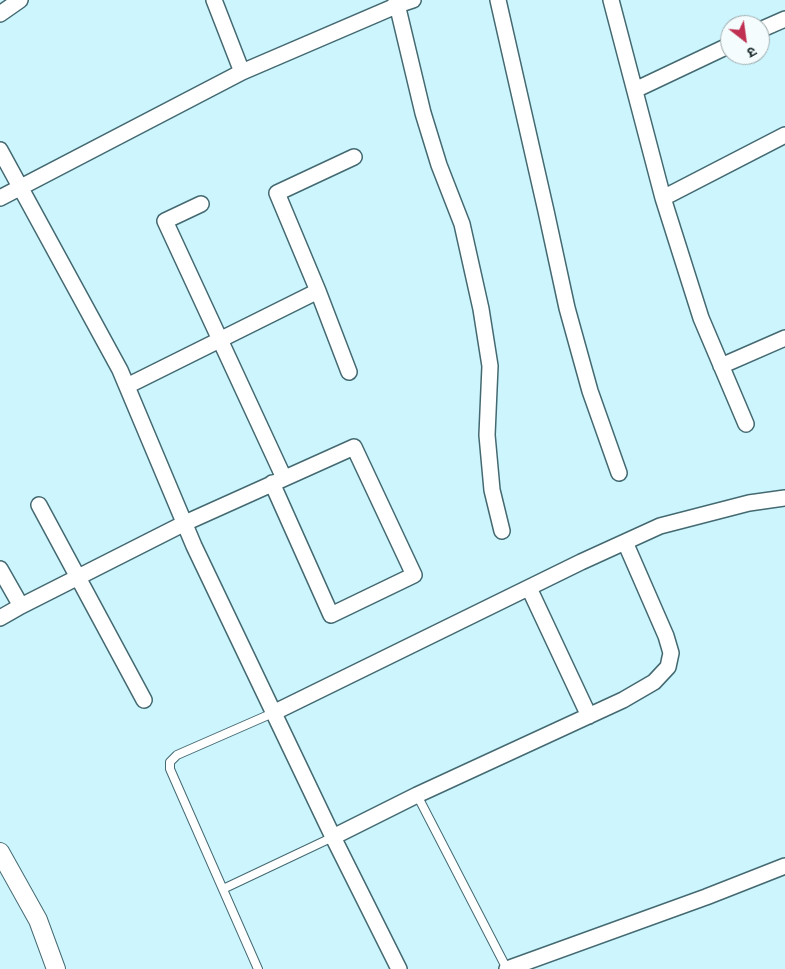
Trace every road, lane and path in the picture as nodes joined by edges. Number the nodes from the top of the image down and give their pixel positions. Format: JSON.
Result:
{"nodes":[{"id":1,"x":20,"y":0,"type":"edge"},
{"id":2,"x":214,"y":0,"type":"edge"},
{"id":3,"x":413,"y":0,"type":"edge"},
{"id":4,"x":498,"y":0,"type":"edge"},
{"id":5,"x":611,"y":0,"type":"edge"},
{"id":6,"x":397,"y":2,"type":"edge"},
{"id":7,"x":0,"y":14,"type":"edge"},
{"id":8,"x":785,"y":19,"type":"edge"},
{"id":9,"x":770,"y":26,"type":"edge"},
{"id":10,"x":720,"y":50,"type":"edge"},
{"id":11,"x":242,"y":72,"type":"junction"},
{"id":12,"x":635,"y":90,"type":"junction"},
{"id":13,"x":785,"y":135,"type":"edge"},
{"id":14,"x":0,"y":150,"type":"edge"},
{"id":15,"x":354,"y":157,"type":"dead end"},
{"id":16,"x":21,"y":187,"type":"junction"},
{"id":17,"x":0,"y":198,"type":"edge"},
{"id":18,"x":663,"y":198,"type":"junction"},
{"id":19,"x":202,"y":204,"type":"dead end"},
{"id":20,"x":318,"y":291,"type":"junction"},
{"id":21,"x":785,"y":338,"type":"edge"},
{"id":22,"x":220,"y":340,"type":"junction"},
{"id":23,"x":721,"y":366,"type":"junction"},
{"id":24,"x":349,"y":372,"type":"dead end"},
{"id":25,"x":127,"y":386,"type":"junction"},
{"id":26,"x":746,"y":424,"type":"dead end"},
{"id":27,"x":619,"y":473,"type":"dead end"},
{"id":28,"x":278,"y":480,"type":"junction"},
{"id":29,"x":785,"y":498,"type":"edge"},
{"id":30,"x":39,"y":505,"type":"dead end"},
{"id":31,"x":185,"y":522,"type":"junction"},
{"id":32,"x":502,"y":531,"type":"dead end"},
{"id":33,"x":625,"y":542,"type":"junction"},
{"id":34,"x":0,"y":569,"type":"edge"},
{"id":35,"x":78,"y":577,"type":"junction"},
{"id":36,"x":529,"y":588,"type":"junction"},
{"id":37,"x":21,"y":606,"type":"junction"},
{"id":38,"x":0,"y":618,"type":"edge"},
{"id":39,"x":144,"y":700,"type":"dead end"},
{"id":40,"x":273,"y":713,"type":"junction"},
{"id":41,"x":589,"y":716,"type":"junction"},
{"id":42,"x":417,"y":795,"type":"junction"},
{"id":43,"x":333,"y":837,"type":"junction"},
{"id":44,"x":0,"y":852,"type":"edge"},
{"id":45,"x":785,"y":866,"type":"edge"},
{"id":46,"x":223,"y":889,"type":"junction"},
{"id":47,"x":56,"y":969,"type":"edge"},
{"id":48,"x":258,"y":969,"type":"edge"},
{"id":49,"x":399,"y":969,"type":"edge"},
{"id":50,"x":507,"y":969,"type":"edge"}],
"edges":[{"from":1,"to":7,"type":"street"},
{"from":2,"to":11,"type":"street"},
{"from":3,"to":6,"type":"street"},
{"from":4,"to":27,"type":"street"},
{"from":5,"to":12,"type":"street"},
{"from":6,"to":11,"type":"street"},
{"from":6,"to":32,"type":"street"},
{"from":8,"to":9,"type":"street"},
{"from":10,"to":12,"type":"street"},
{"from":11,"to":16,"type":"street"},
{"from":12,"to":18,"type":"street"},
{"from":13,"to":18,"type":"street"},
{"from":14,"to":16,"type":"street"},
{"from":15,"to":20,"type":"street"},
{"from":16,"to":17,"type":"street"},
{"from":16,"to":25,"type":"street"},
{"from":18,"to":23,"type":"street"},
{"from":19,"to":22,"type":"street"},
{"from":20,"to":22,"type":"street"},
{"from":20,"to":24,"type":"street"},
{"from":21,"to":23,"type":"street"},
{"from":22,"to":25,"type":"street"},
{"from":22,"to":28,"type":"street"},
{"from":23,"to":26,"type":"street"},
{"from":25,"to":31,"type":"street"},
{"from":28,"to":28,"type":"street"},
{"from":28,"to":31,"type":"street"},
{"from":29,"to":33,"type":"street"},
{"from":30,"to":35,"type":"street"},
{"from":31,"to":35,"type":"street"},
{"from":31,"to":40,"type":"street"},
{"from":33,"to":36,"type":"street"},
{"from":33,"to":41,"type":"street"},
{"from":34,"to":37,"type":"street"},
{"from":35,"to":37,"type":"street"},
{"from":35,"to":39,"type":"street"},
{"from":36,"to":40,"type":"street"},
{"from":36,"to":41,"type":"street"},
{"from":37,"to":38,"type":"street"},
{"from":40,"to":43,"type":"street"},
{"from":40,"to":46,"type":"lane"},
{"from":41,"to":42,"type":"street"},
{"from":42,"to":43,"type":"street"},
{"from":42,"to":50,"type":"lane"},
{"from":43,"to":46,"type":"lane"},
{"from":43,"to":49,"type":"street"},
{"from":44,"to":47,"type":"street"},
{"from":45,"to":50,"type":"street"},
{"from":46,"to":48,"type":"lane"}]}
